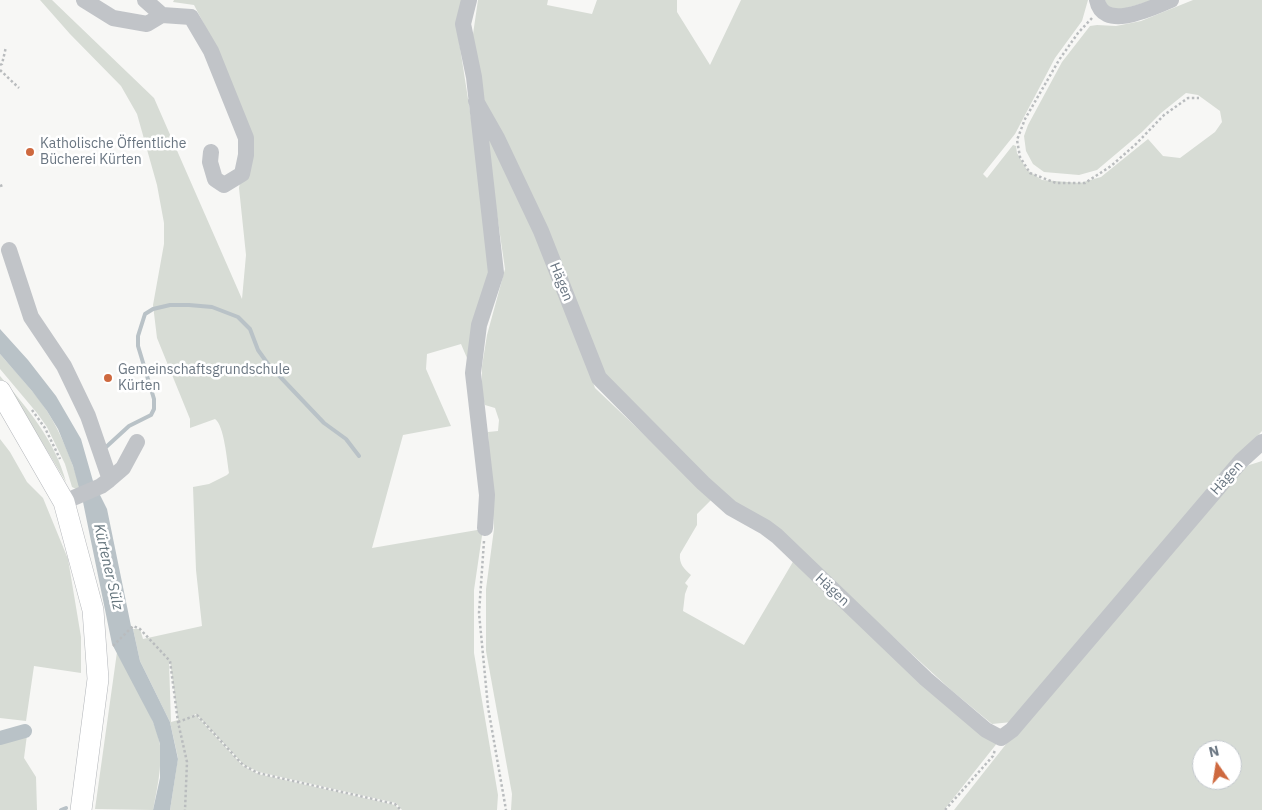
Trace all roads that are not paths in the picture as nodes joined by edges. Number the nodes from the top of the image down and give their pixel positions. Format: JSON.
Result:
{"nodes":[{"id":1,"x":84,"y":0,"type":"edge"},
{"id":2,"x":145,"y":0,"type":"edge"},
{"id":3,"x":469,"y":0,"type":"edge"},
{"id":4,"x":1170,"y":0,"type":"edge"},
{"id":5,"x":1099,"y":5,"type":"edge"},
{"id":6,"x":162,"y":15,"type":"junction"},
{"id":7,"x":476,"y":101,"type":"junction"},
{"id":8,"x":211,"y":152,"type":"dead end"},
{"id":9,"x":9,"y":250,"type":"dead end"},
{"id":10,"x":0,"y":390,"type":"edge"},
{"id":11,"x":137,"y":442,"type":"dead end"},
{"id":12,"x":1262,"y":442,"type":"edge"},
{"id":13,"x":106,"y":480,"type":"junction"},
{"id":14,"x":69,"y":500,"type":"junction"},
{"id":15,"x":485,"y":528,"type":"road end"},
{"id":16,"x":81,"y":810,"type":"edge"}],
"edges":[{"from":1,"to":6,"type":"street"},
{"from":2,"to":6,"type":"street"},
{"from":3,"to":7,"type":"street","name":"Hägen"},
{"from":4,"to":5,"type":"street"},
{"from":6,"to":8,"type":"street"},
{"from":7,"to":12,"type":"street","name":"Hägen"},
{"from":7,"to":15,"type":"street","name":"Hägen"},
{"from":9,"to":13,"type":"street"},
{"from":10,"to":14,"type":"main road"},
{"from":11,"to":13,"type":"street"},
{"from":13,"to":14,"type":"street"},
{"from":14,"to":16,"type":"main road"}]}
